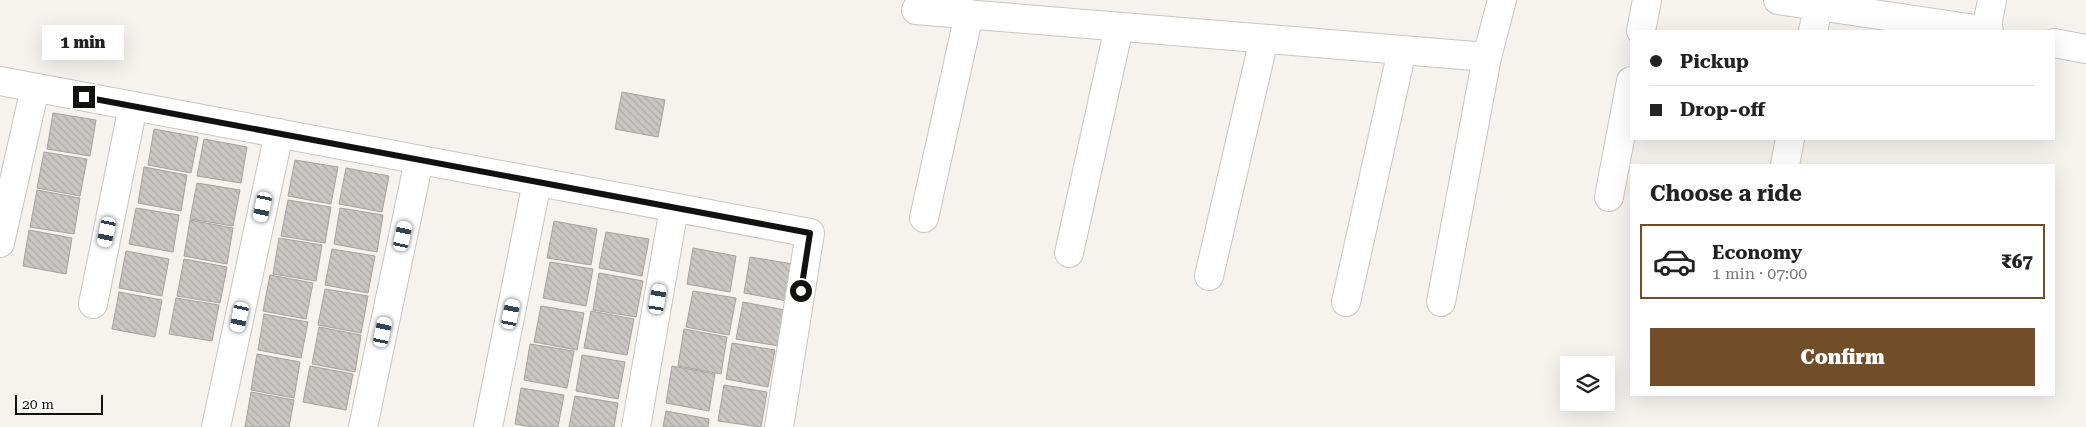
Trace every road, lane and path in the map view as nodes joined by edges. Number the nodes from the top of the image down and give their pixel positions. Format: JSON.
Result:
{"nodes":[{"id":1,"x":1502,"y":0,"type":"edge"},
{"id":2,"x":1647,"y":0,"type":"edge"},
{"id":3,"x":1778,"y":0,"type":"edge"},
{"id":4,"x":1992,"y":0,"type":"edge"},
{"id":5,"x":916,"y":10,"type":"dead end"},
{"id":6,"x":1817,"y":13,"type":"edge"},
{"id":7,"x":969,"y":14,"type":"junction"},
{"id":8,"x":1119,"y":26,"type":"junction"},
{"id":9,"x":1641,"y":30,"type":"edge"},
{"id":10,"x":1978,"y":30,"type":"edge"},
{"id":11,"x":1987,"y":30,"type":"edge"},
{"id":12,"x":1264,"y":38,"type":"junction"},
{"id":13,"x":2055,"y":43,"type":"edge"},
{"id":14,"x":2086,"y":48,"type":"edge"},
{"id":15,"x":1402,"y":50,"type":"junction"},
{"id":16,"x":1487,"y":57,"type":"junction"},
{"id":17,"x":0,"y":81,"type":"edge"},
{"id":18,"x":1630,"y":87,"type":"edge"},
{"id":19,"x":35,"y":88,"type":"junction"},
{"id":20,"x":133,"y":106,"type":"junction"},
{"id":21,"x":279,"y":133,"type":"junction"},
{"id":22,"x":1790,"y":140,"type":"edge"},
{"id":23,"x":418,"y":160,"type":"junction"},
{"id":24,"x":1784,"y":164,"type":"edge"},
{"id":25,"x":537,"y":182,"type":"junction"},
{"id":26,"x":1609,"y":197,"type":"dead end"},
{"id":27,"x":674,"y":208,"type":"junction"},
{"id":28,"x":924,"y":218,"type":"dead end"},
{"id":29,"x":0,"y":244,"type":"edge"},
{"id":30,"x":1069,"y":253,"type":"dead end"},
{"id":31,"x":1209,"y":276,"type":"dead end"},
{"id":32,"x":1346,"y":302,"type":"dead end"},
{"id":33,"x":1441,"y":302,"type":"dead end"},
{"id":34,"x":93,"y":304,"type":"dead end"},
{"id":35,"x":216,"y":427,"type":"edge"},
{"id":36,"x":363,"y":427,"type":"edge"},
{"id":37,"x":488,"y":427,"type":"edge"},
{"id":38,"x":636,"y":427,"type":"edge"},
{"id":39,"x":779,"y":427,"type":"edge"}],
"edges":[{"from":1,"to":16,"type":"street"},
{"from":2,"to":9,"type":"street"},
{"from":3,"to":6,"type":"street"},
{"from":4,"to":11,"type":"street"},
{"from":5,"to":7,"type":"street"},
{"from":6,"to":10,"type":"street"},
{"from":7,"to":8,"type":"street"},
{"from":7,"to":28,"type":"street"},
{"from":8,"to":12,"type":"street"},
{"from":8,"to":30,"type":"street"},
{"from":12,"to":15,"type":"street"},
{"from":12,"to":31,"type":"street"},
{"from":13,"to":14,"type":"street"},
{"from":15,"to":16,"type":"street"},
{"from":15,"to":32,"type":"street"},
{"from":16,"to":33,"type":"street"},
{"from":17,"to":19,"type":"street"},
{"from":18,"to":26,"type":"street"},
{"from":19,"to":20,"type":"street"},
{"from":19,"to":29,"type":"street"},
{"from":20,"to":21,"type":"street"},
{"from":20,"to":34,"type":"street"},
{"from":21,"to":23,"type":"street"},
{"from":21,"to":35,"type":"street"},
{"from":22,"to":24,"type":"street"},
{"from":23,"to":25,"type":"street"},
{"from":23,"to":36,"type":"street"},
{"from":25,"to":27,"type":"street"},
{"from":25,"to":37,"type":"street"},
{"from":27,"to":38,"type":"street"},
{"from":27,"to":39,"type":"street"}]}
